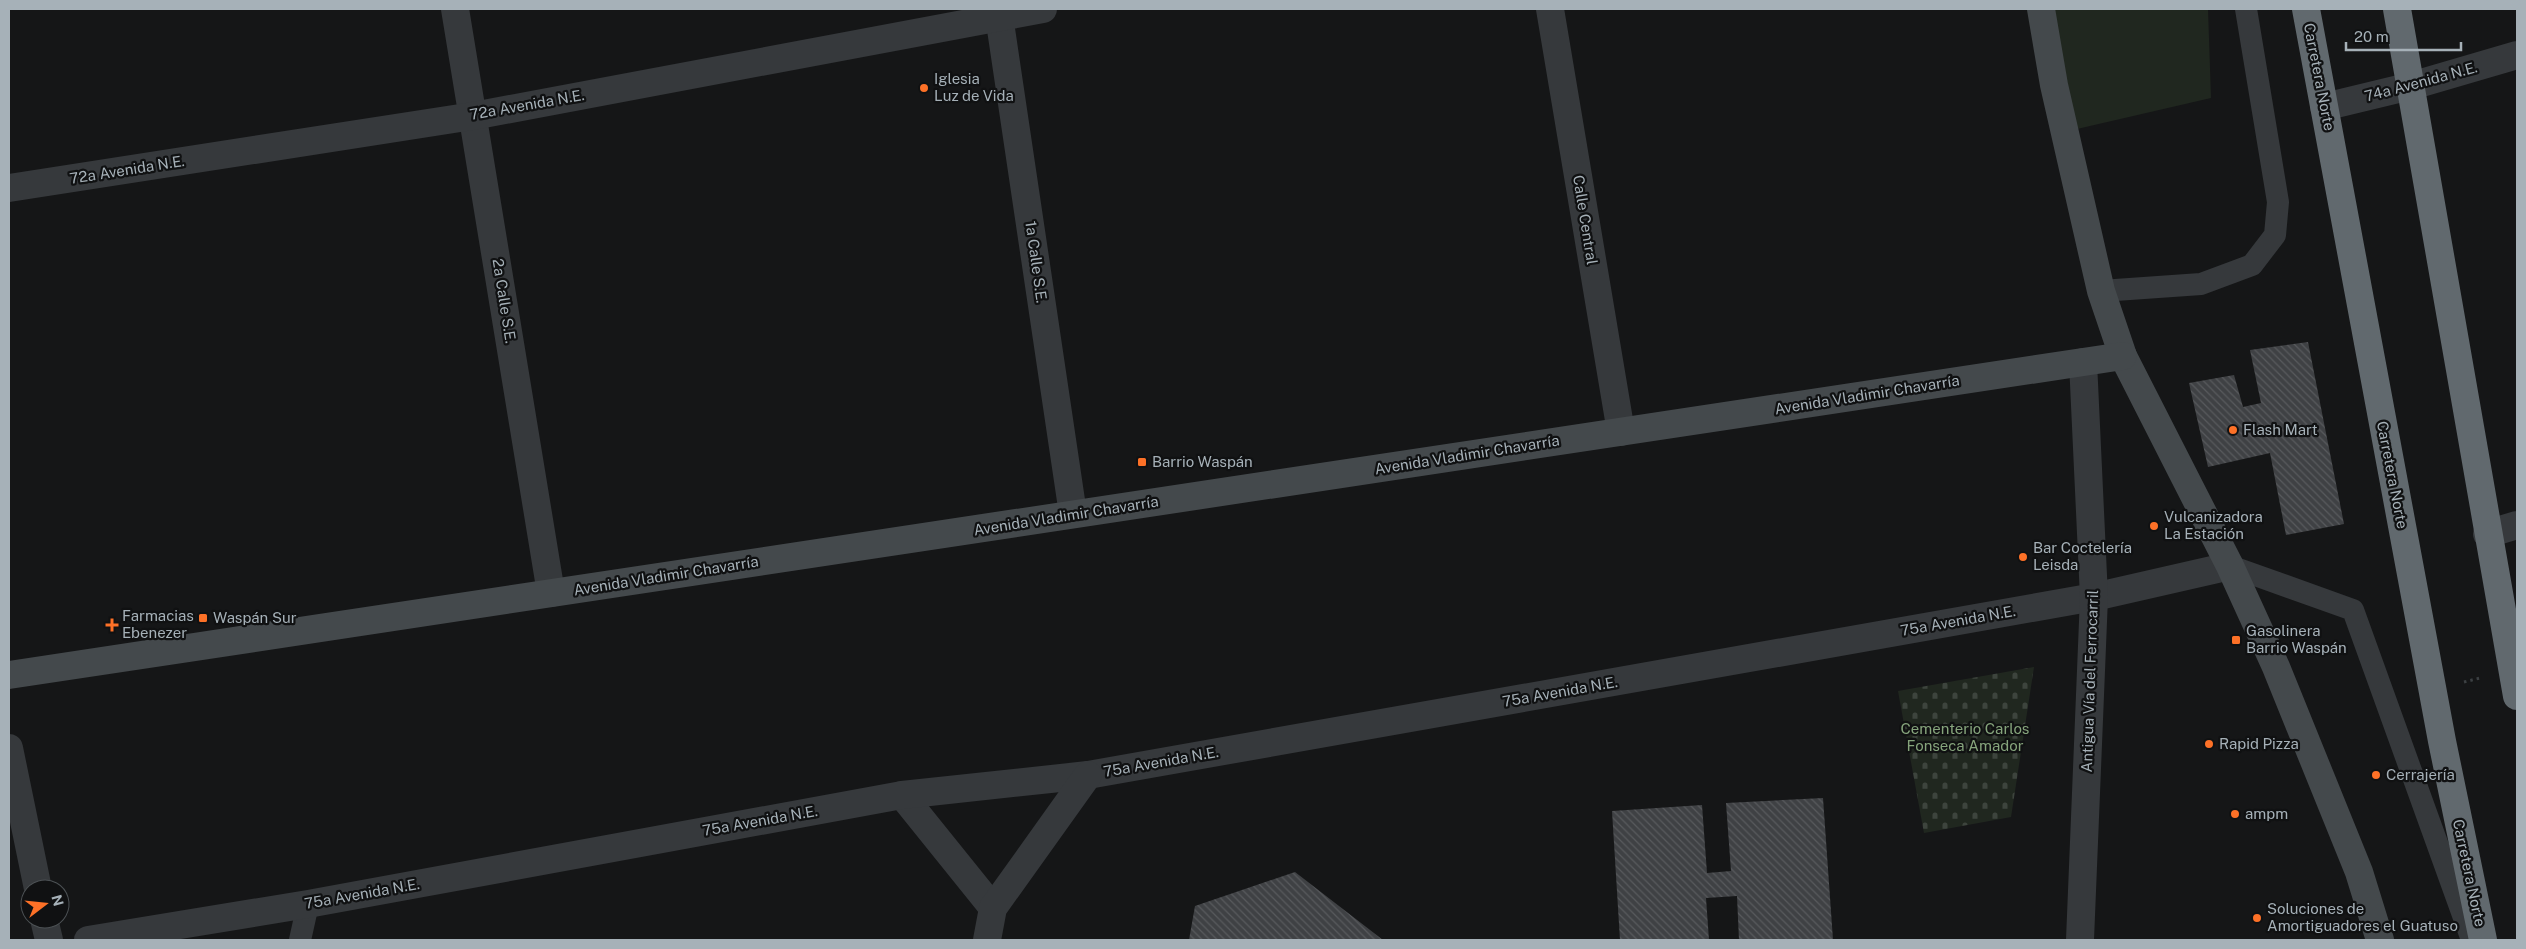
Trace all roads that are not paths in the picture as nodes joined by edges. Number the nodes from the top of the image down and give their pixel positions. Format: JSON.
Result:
{"nodes":[{"id":1,"x":456,"y":9,"type":"edge"},
{"id":2,"x":1043,"y":9,"type":"edge"},
{"id":3,"x":1550,"y":9,"type":"edge"},
{"id":4,"x":2041,"y":9,"type":"edge"},
{"id":5,"x":2246,"y":9,"type":"edge"},
{"id":6,"x":2306,"y":9,"type":"edge"},
{"id":7,"x":2397,"y":9,"type":"edge"},
{"id":8,"x":999,"y":13,"type":"edge"},
{"id":9,"x":2517,"y":55,"type":"edge"},
{"id":10,"x":2411,"y":86,"type":"junction"},
{"id":11,"x":2324,"y":107,"type":"junction"},
{"id":12,"x":473,"y":116,"type":"junction"},
{"id":13,"x":9,"y":188,"type":"edge"},
{"id":14,"x":2101,"y":291,"type":"junction"},
{"id":15,"x":2123,"y":356,"type":"junction"},
{"id":16,"x":2083,"y":362,"type":"junction"},
{"id":17,"x":1621,"y":432,"type":"junction"},
{"id":18,"x":1073,"y":514,"type":"junction"},
{"id":19,"x":2517,"y":525,"type":"edge"},
{"id":20,"x":2488,"y":534,"type":"junction"},
{"id":21,"x":2230,"y":566,"type":"junction"},
{"id":22,"x":552,"y":593,"type":"junction"},
{"id":23,"x":2094,"y":597,"type":"junction"},
{"id":24,"x":9,"y":675,"type":"edge"},
{"id":25,"x":2517,"y":696,"type":"edge"},
{"id":26,"x":9,"y":748,"type":"edge"},
{"id":27,"x":1088,"y":775,"type":"junction"},
{"id":28,"x":902,"y":795,"type":"junction"},
{"id":29,"x":36,"y":879,"type":"edge"},
{"id":30,"x":308,"y":904,"type":"junction"},
{"id":31,"x":993,"y":908,"type":"junction"},
{"id":32,"x":88,"y":940,"type":"edge"},
{"id":33,"x":300,"y":940,"type":"edge"},
{"id":34,"x":987,"y":940,"type":"edge"},
{"id":35,"x":2080,"y":940,"type":"edge"},
{"id":36,"x":2380,"y":940,"type":"edge"},
{"id":37,"x":2472,"y":940,"type":"edge"},
{"id":38,"x":2483,"y":940,"type":"edge"}],
"edges":[{"from":1,"to":12,"type":"street","name":"2a Calle S.E."},
{"from":2,"to":8,"type":"street","name":"72a Avenida N.E."},
{"from":3,"to":17,"type":"street","name":"Calle Central"},
{"from":4,"to":14,"type":"street"},
{"from":5,"to":14,"type":"lane"},
{"from":6,"to":11,"type":"highway","name":"Carretera Norte"},
{"from":7,"to":10,"type":"highway"},
{"from":8,"to":12,"type":"street","name":"72a Avenida N.E."},
{"from":8,"to":18,"type":"street","name":"1a Calle S.E."},
{"from":9,"to":10,"type":"street","name":"74a Avenida N.E."},
{"from":10,"to":11,"type":"street","name":"74a Avenida N.E."},
{"from":10,"to":20,"type":"highway"},
{"from":11,"to":38,"type":"highway","name":"Carretera Norte"},
{"from":12,"to":13,"type":"street","name":"72a Avenida N.E."},
{"from":12,"to":22,"type":"street","name":"2a Calle S.E."},
{"from":14,"to":15,"type":"street"},
{"from":15,"to":16,"type":"street","name":"Avenida Vladimir Chavarría"},
{"from":15,"to":21,"type":"street"},
{"from":16,"to":17,"type":"street","name":"Avenida Vladimir Chavarría"},
{"from":16,"to":23,"type":"street","name":"Antigua Vía del Ferrocarril"},
{"from":17,"to":18,"type":"street","name":"Avenida Vladimir Chavarría"},
{"from":18,"to":22,"type":"street","name":"Avenida Vladimir Chavarría"},
{"from":19,"to":20,"type":"street"},
{"from":20,"to":25,"type":"highway"},
{"from":21,"to":23,"type":"street","name":"75a Avenida N.E."},
{"from":21,"to":36,"type":"street"},
{"from":21,"to":37,"type":"lane"},
{"from":22,"to":24,"type":"street","name":"Avenida Vladimir Chavarría"},
{"from":23,"to":27,"type":"street","name":"75a Avenida N.E."},
{"from":23,"to":35,"type":"street","name":"Antigua Vía del Ferrocarril"},
{"from":26,"to":29,"type":"street"},
{"from":27,"to":28,"type":"street","name":"75a Avenida N.E."},
{"from":27,"to":31,"type":"street"},
{"from":28,"to":30,"type":"street","name":"75a Avenida N.E."},
{"from":28,"to":31,"type":"street"},
{"from":30,"to":32,"type":"street","name":"75a Avenida N.E."},
{"from":30,"to":33,"type":"lane"},
{"from":31,"to":34,"type":"street"}]}
